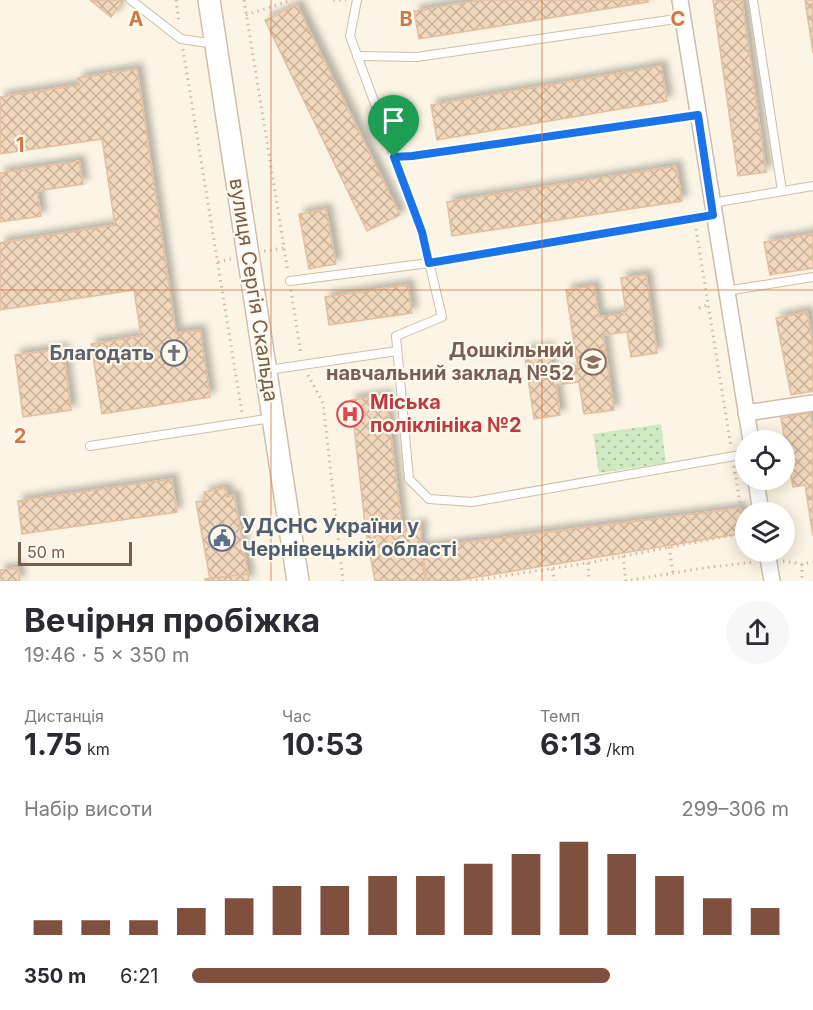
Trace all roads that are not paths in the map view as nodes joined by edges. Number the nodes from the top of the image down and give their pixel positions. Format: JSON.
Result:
{"nodes":[{"id":1,"x":131,"y":0,"type":"edge"},
{"id":2,"x":209,"y":0,"type":"edge"},
{"id":3,"x":357,"y":0,"type":"edge"},
{"id":4,"x":680,"y":0,"type":"edge"},
{"id":5,"x":753,"y":0,"type":"edge"},
{"id":6,"x":683,"y":18,"type":"junction"},
{"id":7,"x":216,"y":44,"type":"junction"},
{"id":8,"x":357,"y":56,"type":"junction"},
{"id":9,"x":698,"y":115,"type":"junction"},
{"id":10,"x":394,"y":157,"type":"junction"},
{"id":11,"x":813,"y":186,"type":"edge"},
{"id":12,"x":782,"y":191,"type":"junction"},
{"id":13,"x":713,"y":209,"type":"junction"},
{"id":14,"x":429,"y":263,"type":"junction"},
{"id":15,"x":813,"y":277,"type":"edge"},
{"id":16,"x":290,"y":281,"type":"dead end"},
{"id":17,"x":726,"y":291,"type":"junction"},
{"id":18,"x":397,"y":351,"type":"junction"},
{"id":19,"x":266,"y":370,"type":"junction"},
{"id":20,"x":813,"y":403,"type":"edge"},
{"id":21,"x":746,"y":413,"type":"junction"},
{"id":22,"x":273,"y":418,"type":"junction"},
{"id":23,"x":749,"y":430,"type":"edge"},
{"id":24,"x":90,"y":446,"type":"dead end"},
{"id":25,"x":735,"y":456,"type":"edge"},
{"id":26,"x":769,"y":562,"type":"edge"},
{"id":27,"x":298,"y":581,"type":"edge"},
{"id":28,"x":772,"y":581,"type":"edge"}],
"edges":[{"from":1,"to":7,"type":"lane"},
{"from":2,"to":7,"type":"main road","name":"вулиця Сергія Скальда"},
{"from":3,"to":8,"type":"lane"},
{"from":4,"to":6,"type":"street"},
{"from":5,"to":12,"type":"lane"},
{"from":6,"to":8,"type":"lane"},
{"from":6,"to":9,"type":"street"},
{"from":7,"to":19,"type":"main road","name":"вулиця Сергія Скальда"},
{"from":8,"to":10,"type":"lane"},
{"from":9,"to":10,"type":"lane"},
{"from":9,"to":13,"type":"street"},
{"from":10,"to":14,"type":"lane"},
{"from":11,"to":12,"type":"lane"},
{"from":12,"to":13,"type":"lane"},
{"from":13,"to":14,"type":"lane"},
{"from":13,"to":17,"type":"street"},
{"from":14,"to":16,"type":"lane"},
{"from":14,"to":18,"type":"lane"},
{"from":15,"to":17,"type":"lane"},
{"from":17,"to":21,"type":"street"},
{"from":18,"to":19,"type":"lane"},
{"from":18,"to":25,"type":"lane"},
{"from":19,"to":22,"type":"main road","name":"вулиця Сергія Скальда"},
{"from":20,"to":21,"type":"street"},
{"from":21,"to":23,"type":"street"},
{"from":22,"to":24,"type":"lane"},
{"from":22,"to":27,"type":"main road","name":"вулиця Сергія Скальда"},
{"from":26,"to":28,"type":"street"}]}
